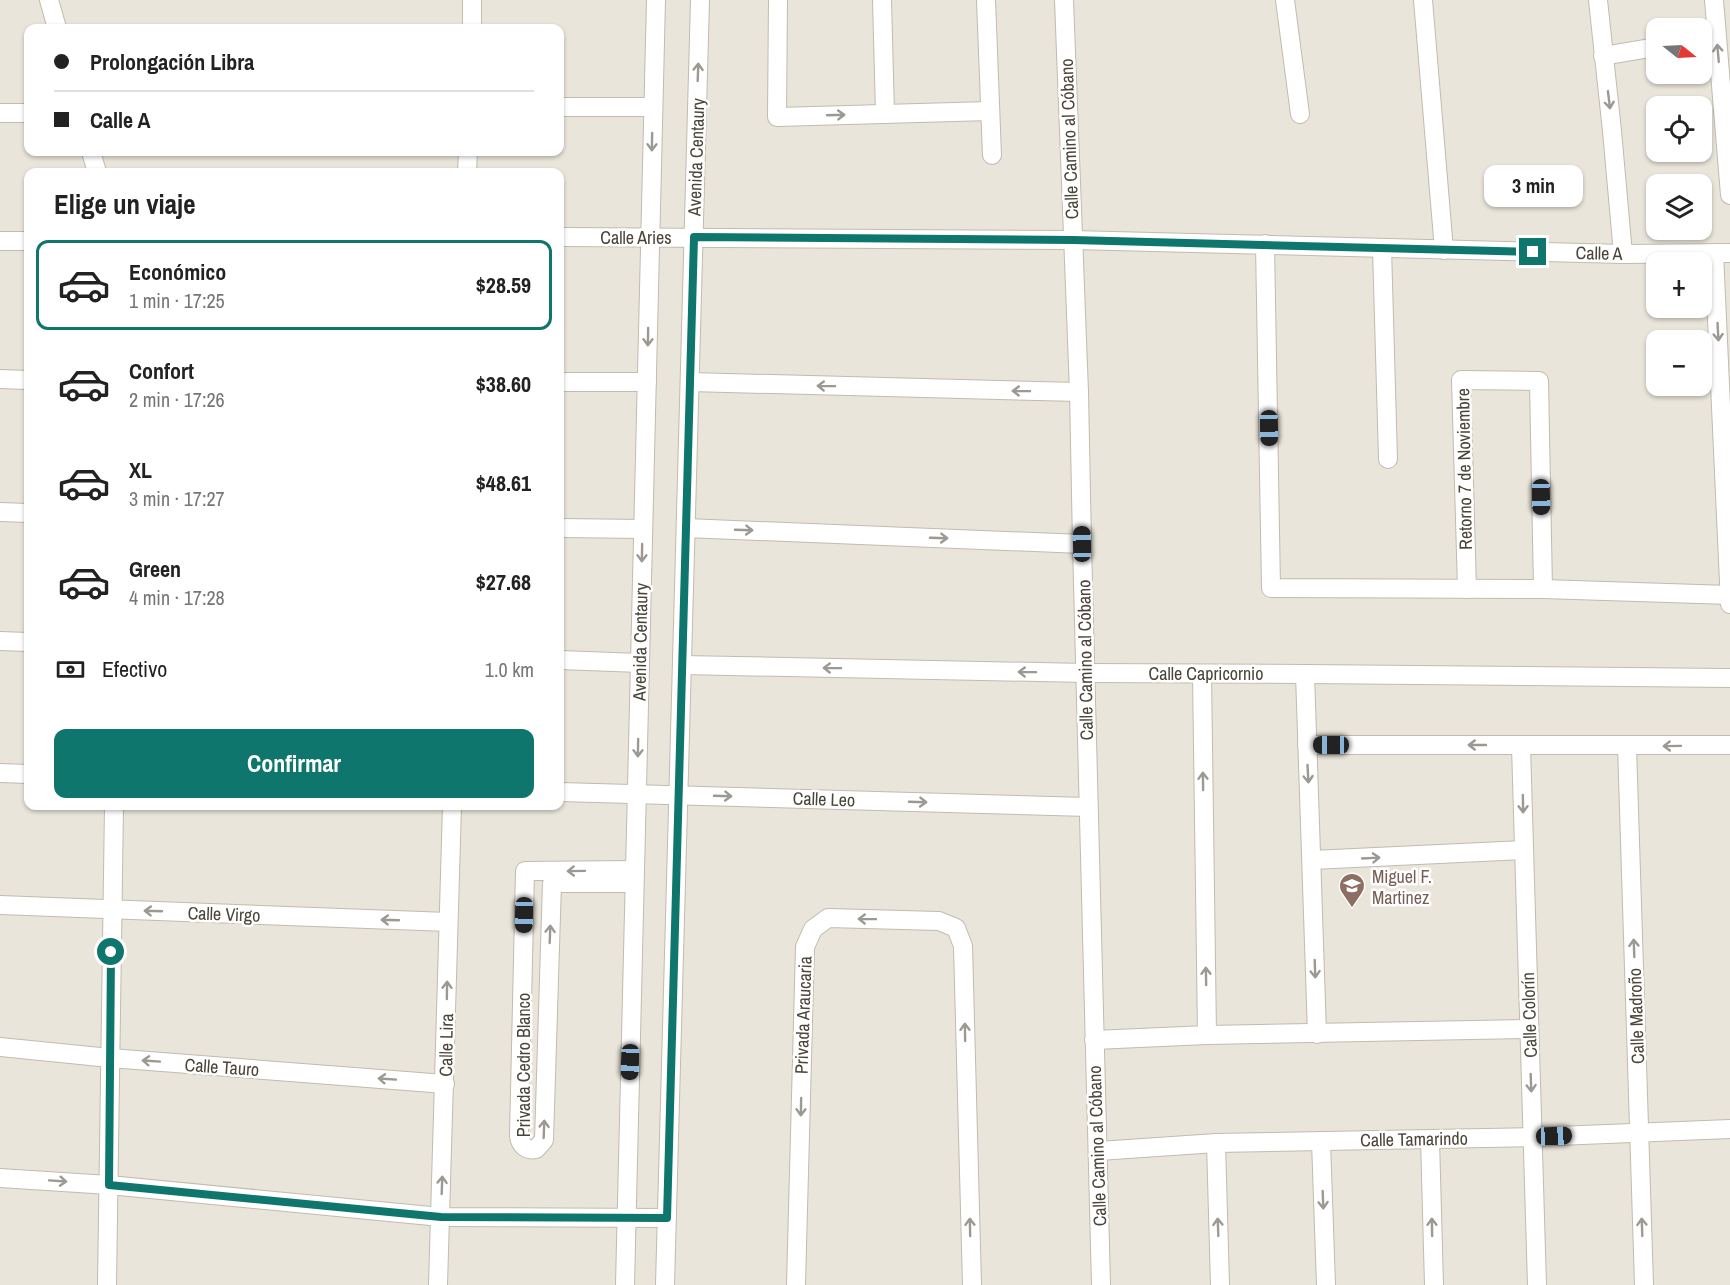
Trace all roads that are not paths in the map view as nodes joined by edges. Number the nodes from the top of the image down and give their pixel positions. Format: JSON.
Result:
{"nodes":[{"id":1,"x":49,"y":0,"type":"edge"},
{"id":2,"x":472,"y":0,"type":"edge"},
{"id":3,"x":656,"y":0,"type":"edge"},
{"id":4,"x":700,"y":0,"type":"edge"},
{"id":5,"x":778,"y":0,"type":"edge"},
{"id":6,"x":882,"y":0,"type":"edge"},
{"id":7,"x":986,"y":0,"type":"edge"},
{"id":8,"x":1064,"y":0,"type":"edge"},
{"id":9,"x":1284,"y":0,"type":"edge"},
{"id":10,"x":1424,"y":0,"type":"edge"},
{"id":11,"x":1598,"y":0,"type":"edge"},
{"id":12,"x":1714,"y":0,"type":"edge"},
{"id":13,"x":56,"y":24,"type":"edge"},
{"id":14,"x":472,"y":24,"type":"edge"},
{"id":15,"x":1646,"y":49,"type":"edge"},
{"id":16,"x":1603,"y":56,"type":"junction"},
{"id":17,"x":564,"y":107,"type":"edge"},
{"id":18,"x":653,"y":107,"type":"junction"},
{"id":19,"x":990,"y":111,"type":"junction"},
{"id":20,"x":0,"y":113,"type":"edge"},
{"id":21,"x":24,"y":113,"type":"edge"},
{"id":22,"x":885,"y":114,"type":"junction"},
{"id":23,"x":1300,"y":114,"type":"dead end"},
{"id":24,"x":992,"y":155,"type":"dead end"},
{"id":25,"x":1730,"y":195,"type":"edge"},
{"id":26,"x":564,"y":237,"type":"edge"},
{"id":27,"x":694,"y":237,"type":"junction"},
{"id":28,"x":650,"y":238,"type":"junction"},
{"id":29,"x":1073,"y":240,"type":"junction"},
{"id":30,"x":0,"y":241,"type":"edge"},
{"id":31,"x":24,"y":241,"type":"edge"},
{"id":32,"x":1265,"y":244,"type":"junction"},
{"id":33,"x":1382,"y":248,"type":"junction"},
{"id":34,"x":1444,"y":250,"type":"junction"},
{"id":35,"x":1722,"y":253,"type":"edge"},
{"id":36,"x":1623,"y":254,"type":"junction"},
{"id":37,"x":0,"y":379,"type":"edge"},
{"id":38,"x":24,"y":380,"type":"edge"},
{"id":39,"x":564,"y":381,"type":"edge"},
{"id":40,"x":647,"y":382,"type":"junction"},
{"id":41,"x":690,"y":382,"type":"junction"},
{"id":42,"x":1079,"y":392,"type":"junction"},
{"id":43,"x":1388,"y":459,"type":"dead end"},
{"id":44,"x":0,"y":512,"type":"edge"},
{"id":45,"x":24,"y":513,"type":"edge"},
{"id":46,"x":564,"y":528,"type":"edge"},
{"id":47,"x":686,"y":528,"type":"junction"},
{"id":48,"x":643,"y":529,"type":"junction"},
{"id":49,"x":1082,"y":544,"type":"junction"},
{"id":50,"x":1467,"y":589,"type":"junction"},
{"id":51,"x":1543,"y":590,"type":"junction"},
{"id":52,"x":1730,"y":595,"type":"edge"},
{"id":53,"x":1730,"y":604,"type":"edge"},
{"id":54,"x":0,"y":642,"type":"edge"},
{"id":55,"x":24,"y":642,"type":"edge"},
{"id":56,"x":564,"y":660,"type":"edge"},
{"id":57,"x":640,"y":663,"type":"junction"},
{"id":58,"x":682,"y":664,"type":"junction"},
{"id":59,"x":1086,"y":673,"type":"junction"},
{"id":60,"x":1202,"y":674,"type":"junction"},
{"id":61,"x":1305,"y":674,"type":"junction"},
{"id":62,"x":1730,"y":678,"type":"edge"},
{"id":63,"x":1307,"y":745,"type":"junction"},
{"id":64,"x":1730,"y":745,"type":"edge"},
{"id":65,"x":1521,"y":746,"type":"junction"},
{"id":66,"x":1627,"y":746,"type":"junction"},
{"id":67,"x":0,"y":773,"type":"edge"},
{"id":68,"x":24,"y":774,"type":"edge"},
{"id":69,"x":564,"y":792,"type":"edge"},
{"id":70,"x":636,"y":794,"type":"junction"},
{"id":71,"x":678,"y":795,"type":"junction"},
{"id":72,"x":1088,"y":807,"type":"junction"},
{"id":73,"x":114,"y":810,"type":"edge"},
{"id":74,"x":452,"y":810,"type":"edge"},
{"id":75,"x":1524,"y":850,"type":"junction"},
{"id":76,"x":1312,"y":860,"type":"junction"},
{"id":77,"x":634,"y":876,"type":"junction"},
{"id":78,"x":0,"y":905,"type":"edge"},
{"id":79,"x":112,"y":909,"type":"junction"},
{"id":80,"x":448,"y":922,"type":"junction"},
{"id":81,"x":1529,"y":1029,"type":"junction"},
{"id":82,"x":1317,"y":1034,"type":"junction"},
{"id":83,"x":1207,"y":1035,"type":"junction"},
{"id":84,"x":1094,"y":1040,"type":"junction"},
{"id":85,"x":0,"y":1047,"type":"edge"},
{"id":86,"x":110,"y":1058,"type":"junction"},
{"id":87,"x":445,"y":1084,"type":"junction"},
{"id":88,"x":1730,"y":1129,"type":"edge"},
{"id":89,"x":1640,"y":1134,"type":"junction"},
{"id":90,"x":1533,"y":1137,"type":"junction"},
{"id":91,"x":1430,"y":1139,"type":"junction"},
{"id":92,"x":1321,"y":1141,"type":"junction"},
{"id":93,"x":1216,"y":1143,"type":"junction"},
{"id":94,"x":1099,"y":1151,"type":"junction"},
{"id":95,"x":0,"y":1178,"type":"edge"},
{"id":96,"x":109,"y":1185,"type":"junction"},
{"id":97,"x":441,"y":1217,"type":"junction"},
{"id":98,"x":667,"y":1218,"type":"junction"},
{"id":99,"x":626,"y":1219,"type":"junction"},
{"id":100,"x":107,"y":1285,"type":"edge"},
{"id":101,"x":438,"y":1285,"type":"edge"},
{"id":102,"x":625,"y":1285,"type":"edge"},
{"id":103,"x":665,"y":1285,"type":"edge"},
{"id":104,"x":796,"y":1285,"type":"edge"},
{"id":105,"x":972,"y":1285,"type":"edge"},
{"id":106,"x":1101,"y":1285,"type":"edge"},
{"id":107,"x":1220,"y":1285,"type":"edge"},
{"id":108,"x":1326,"y":1285,"type":"edge"},
{"id":109,"x":1434,"y":1285,"type":"edge"},
{"id":110,"x":1537,"y":1285,"type":"edge"},
{"id":111,"x":1644,"y":1285,"type":"edge"}],
"edges":[{"from":1,"to":13,"type":"street"},
{"from":2,"to":14,"type":"street"},
{"from":3,"to":18,"type":"street","name":"Avenida Centaury"},
{"from":27,"to":4,"type":"street","name":"Avenida Centaury","one_way":true},
{"from":5,"to":22,"type":"street","one_way":true},
{"from":6,"to":22,"type":"street"},
{"from":7,"to":19,"type":"street"},
{"from":8,"to":29,"type":"street","name":"Calle Camino al Cóbano"},
{"from":9,"to":23,"type":"street"},
{"from":10,"to":34,"type":"street"},
{"from":11,"to":16,"type":"street"},
{"from":25,"to":12,"type":"street","one_way":true},
{"from":15,"to":16,"type":"street"},
{"from":16,"to":36,"type":"street","one_way":true},
{"from":17,"to":18,"type":"street"},
{"from":18,"to":28,"type":"street","name":"Avenida Centaury","one_way":true},
{"from":19,"to":22,"type":"street"},
{"from":19,"to":24,"type":"street"},
{"from":20,"to":21,"type":"street"},
{"from":26,"to":28,"type":"street","name":"Calle Aries"},
{"from":27,"to":28,"type":"street","name":"Calle Aries"},
{"from":27,"to":29,"type":"street","name":"Calle Aries"},
{"from":27,"to":41,"type":"street","name":"Avenida Centaury"},
{"from":28,"to":40,"type":"street","name":"Avenida Centaury","one_way":true},
{"from":29,"to":32,"type":"street","name":"Calle A"},
{"from":29,"to":42,"type":"street","name":"Calle Camino al Cóbano"},
{"from":30,"to":31,"type":"street"},
{"from":32,"to":33,"type":"street","name":"Calle A"},
{"from":32,"to":50,"type":"street"},
{"from":33,"to":34,"type":"street","name":"Calle A"},
{"from":33,"to":43,"type":"street"},
{"from":34,"to":36,"type":"street","name":"Calle A"},
{"from":35,"to":36,"type":"street","name":"Calle A"},
{"from":35,"to":52,"type":"street","one_way":true},
{"from":37,"to":38,"type":"street"},
{"from":39,"to":40,"type":"street"},
{"from":40,"to":48,"type":"street","name":"Avenida Centaury"},
{"from":42,"to":41,"type":"street","one_way":true},
{"from":41,"to":47,"type":"street","name":"Avenida Centaury"},
{"from":42,"to":49,"type":"street","name":"Calle Camino al Cóbano"},
{"from":44,"to":45,"type":"street"},
{"from":46,"to":48,"type":"street"},
{"from":47,"to":49,"type":"street","one_way":true},
{"from":47,"to":58,"type":"street","name":"Avenida Centaury"},
{"from":48,"to":57,"type":"street","name":"Avenida Centaury","one_way":true},
{"from":49,"to":59,"type":"street","name":"Calle Camino al Cóbano"},
{"from":50,"to":51,"type":"street"},
{"from":50,"to":51,"type":"street","name":"Retorno 7 de Noviembre"},
{"from":51,"to":52,"type":"street"},
{"from":52,"to":53,"type":"street"},
{"from":54,"to":55,"type":"street"},
{"from":56,"to":57,"type":"street"},
{"from":57,"to":70,"type":"street","name":"Avenida Centaury","one_way":true},
{"from":59,"to":58,"type":"street","name":"Calle Capricornio","one_way":true},
{"from":58,"to":71,"type":"street","name":"Avenida Centaury"},
{"from":59,"to":60,"type":"street","name":"Calle Capricornio"},
{"from":59,"to":72,"type":"street","name":"Calle Camino al Cóbano"},
{"from":60,"to":61,"type":"street","name":"Calle Capricornio"},
{"from":83,"to":60,"type":"street","one_way":true},
{"from":61,"to":62,"type":"street","name":"Calle Capricornio"},
{"from":61,"to":63,"type":"street"},
{"from":65,"to":63,"type":"street","one_way":true},
{"from":63,"to":76,"type":"street","one_way":true},
{"from":64,"to":66,"type":"street","one_way":true},
{"from":65,"to":66,"type":"street"},
{"from":65,"to":75,"type":"street","name":"Calle Colorín","one_way":true},
{"from":89,"to":66,"type":"street","name":"Calle Madroño","one_way":true},
{"from":67,"to":68,"type":"street"},
{"from":69,"to":70,"type":"street","name":"Calle Leo"},
{"from":70,"to":71,"type":"street","name":"Calle Leo"},
{"from":70,"to":77,"type":"street","name":"Avenida Centaury"},
{"from":71,"to":72,"type":"street","name":"Calle Leo","one_way":true},
{"from":71,"to":98,"type":"street","name":"Avenida Centaury"},
{"from":72,"to":84,"type":"street","name":"Calle Camino al Cóbano"},
{"from":73,"to":79,"type":"street"},
{"from":74,"to":80,"type":"street","name":"Calle Lira"},
{"from":76,"to":75,"type":"street","one_way":true},
{"from":75,"to":81,"type":"street","name":"Calle Colorín"},
{"from":76,"to":82,"type":"street","one_way":true},
{"from":77,"to":77,"type":"street","name":"Privada Cedro Blanco","one_way":true},
{"from":77,"to":99,"type":"street","name":"Avenida Centaury"},
{"from":78,"to":79,"type":"street","name":"Calle Virgo"},
{"from":80,"to":79,"type":"street","name":"Calle Virgo","one_way":true},
{"from":79,"to":86,"type":"street"},
{"from":87,"to":80,"type":"street","name":"Calle Lira","one_way":true},
{"from":81,"to":82,"type":"street"},
{"from":81,"to":90,"type":"street","name":"Calle Colorín","one_way":true},
{"from":82,"to":83,"type":"street"},
{"from":83,"to":84,"type":"street"},
{"from":84,"to":94,"type":"street","name":"Calle Camino al Cóbano"},
{"from":85,"to":86,"type":"street","name":"Calle Tauro"},
{"from":87,"to":86,"type":"street","name":"Calle Tauro","one_way":true},
{"from":86,"to":96,"type":"street"},
{"from":97,"to":87,"type":"street","name":"Calle Lira","one_way":true},
{"from":88,"to":89,"type":"street","name":"Calle Tamarindo"},
{"from":89,"to":90,"type":"street","name":"Calle Tamarindo"},
{"from":111,"to":89,"type":"street","name":"Calle Madroño","one_way":true},
{"from":90,"to":91,"type":"street","name":"Calle Tamarindo"},
{"from":90,"to":110,"type":"street","name":"Calle Colorín"},
{"from":91,"to":92,"type":"street","name":"Calle Tamarindo"},
{"from":109,"to":91,"type":"street","one_way":true},
{"from":92,"to":93,"type":"street","name":"Calle Tamarindo"},
{"from":92,"to":108,"type":"street","one_way":true},
{"from":93,"to":94,"type":"street","name":"Calle Tamarindo"},
{"from":107,"to":93,"type":"street","one_way":true},
{"from":94,"to":106,"type":"street","name":"Calle Camino al Cóbano"},
{"from":95,"to":96,"type":"street","one_way":true},
{"from":96,"to":97,"type":"street"},
{"from":96,"to":100,"type":"street"},
{"from":97,"to":99,"type":"street"},
{"from":97,"to":101,"type":"street","name":"Calle Lira"},
{"from":98,"to":99,"type":"street"},
{"from":98,"to":103,"type":"street","name":"Avenida Centaury"},
{"from":99,"to":102,"type":"street","name":"Avenida Centaury"},
{"from":105,"to":104,"type":"street","name":"Privada Araucaria","one_way":true}]}
